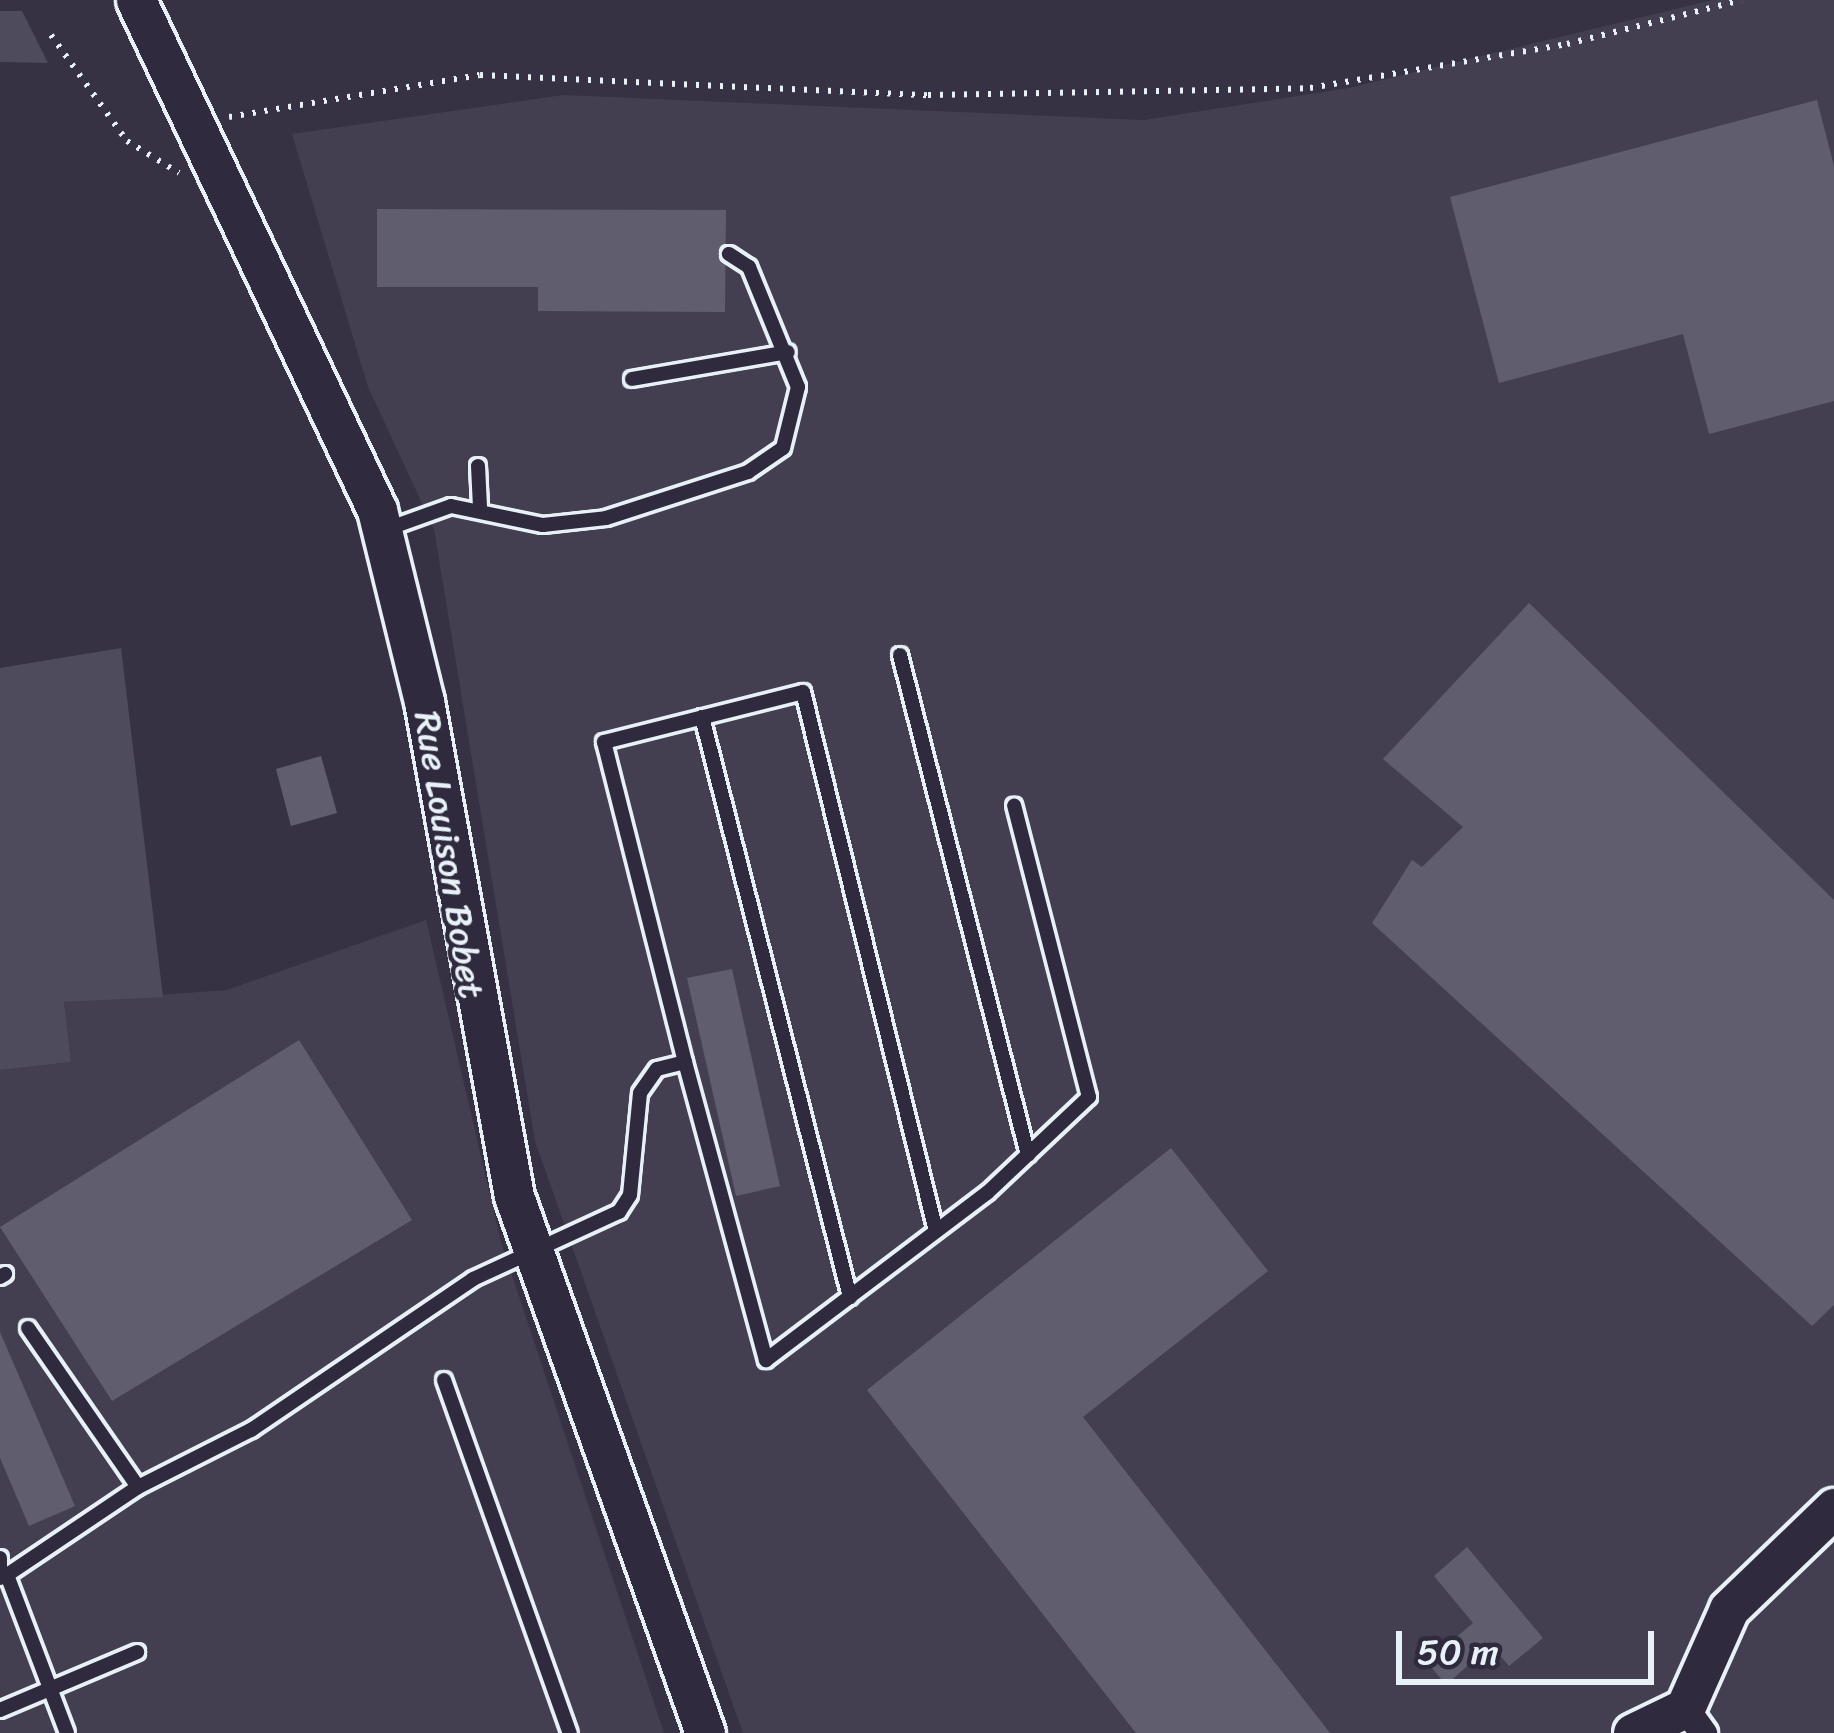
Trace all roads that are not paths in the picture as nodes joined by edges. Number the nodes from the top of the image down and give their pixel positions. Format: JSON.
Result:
{"nodes":[{"id":1,"x":137,"y":2,"type":"edge"},
{"id":2,"x":729,"y":254,"type":"dead end"},
{"id":3,"x":788,"y":352,"type":"junction"},
{"id":4,"x":632,"y":379,"type":"dead end"},
{"id":5,"x":478,"y":466,"type":"dead end"},
{"id":6,"x":480,"y":507,"type":"junction"},
{"id":7,"x":382,"y":531,"type":"junction"},
{"id":8,"x":900,"y":655,"type":"dead end"},
{"id":9,"x":703,"y":717,"type":"junction"},
{"id":10,"x":1014,"y":805,"type":"dead end"},
{"id":11,"x":685,"y":1061,"type":"junction"},
{"id":12,"x":1028,"y":1155,"type":"junction"},
{"id":13,"x":936,"y":1232,"type":"junction"},
{"id":14,"x":531,"y":1251,"type":"junction"},
{"id":15,"x":850,"y":1297,"type":"junction"},
{"id":16,"x":28,"y":1328,"type":"dead end"},
{"id":17,"x":444,"y":1380,"type":"dead end"},
{"id":18,"x":138,"y":1487,"type":"junction"},
{"id":19,"x":1834,"y":1508,"type":"edge"},
{"id":20,"x":0,"y":1558,"type":"edge"},
{"id":21,"x":3,"y":1576,"type":"edge"},
{"id":22,"x":137,"y":1652,"type":"dead end"},
{"id":23,"x":50,"y":1688,"type":"junction"},
{"id":24,"x":0,"y":1710,"type":"edge"},
{"id":25,"x":1694,"y":1720,"type":"edge"},
{"id":26,"x":67,"y":1733,"type":"edge"},
{"id":27,"x":571,"y":1733,"type":"edge"},
{"id":28,"x":705,"y":1733,"type":"edge"},
{"id":29,"x":1633,"y":1733,"type":"edge"}],
"edges":[{"from":1,"to":7,"type":"street","name":"Rue Louison Bobet"},
{"from":2,"to":3,"type":"lane"},
{"from":3,"to":4,"type":"lane"},
{"from":3,"to":6,"type":"lane"},
{"from":5,"to":6,"type":"lane"},
{"from":6,"to":7,"type":"lane"},
{"from":7,"to":14,"type":"street","name":"Rue Louison Bobet"},
{"from":8,"to":12,"type":"lane"},
{"from":9,"to":11,"type":"lane"},
{"from":9,"to":13,"type":"lane"},
{"from":9,"to":15,"type":"lane"},
{"from":10,"to":12,"type":"lane"},
{"from":11,"to":14,"type":"lane"},
{"from":11,"to":15,"type":"lane"},
{"from":12,"to":13,"type":"lane"},
{"from":13,"to":15,"type":"lane"},
{"from":14,"to":18,"type":"lane"},
{"from":14,"to":28,"type":"street","name":"Rue Louison Bobet"},
{"from":16,"to":18,"type":"lane"},
{"from":17,"to":27,"type":"lane"},
{"from":18,"to":21,"type":"lane"},
{"from":19,"to":25,"type":"street"},
{"from":20,"to":21,"type":"lane"},
{"from":21,"to":23,"type":"lane"},
{"from":22,"to":23,"type":"lane"},
{"from":23,"to":24,"type":"lane"},
{"from":23,"to":26,"type":"lane"},
{"from":25,"to":29,"type":"street"}]}
